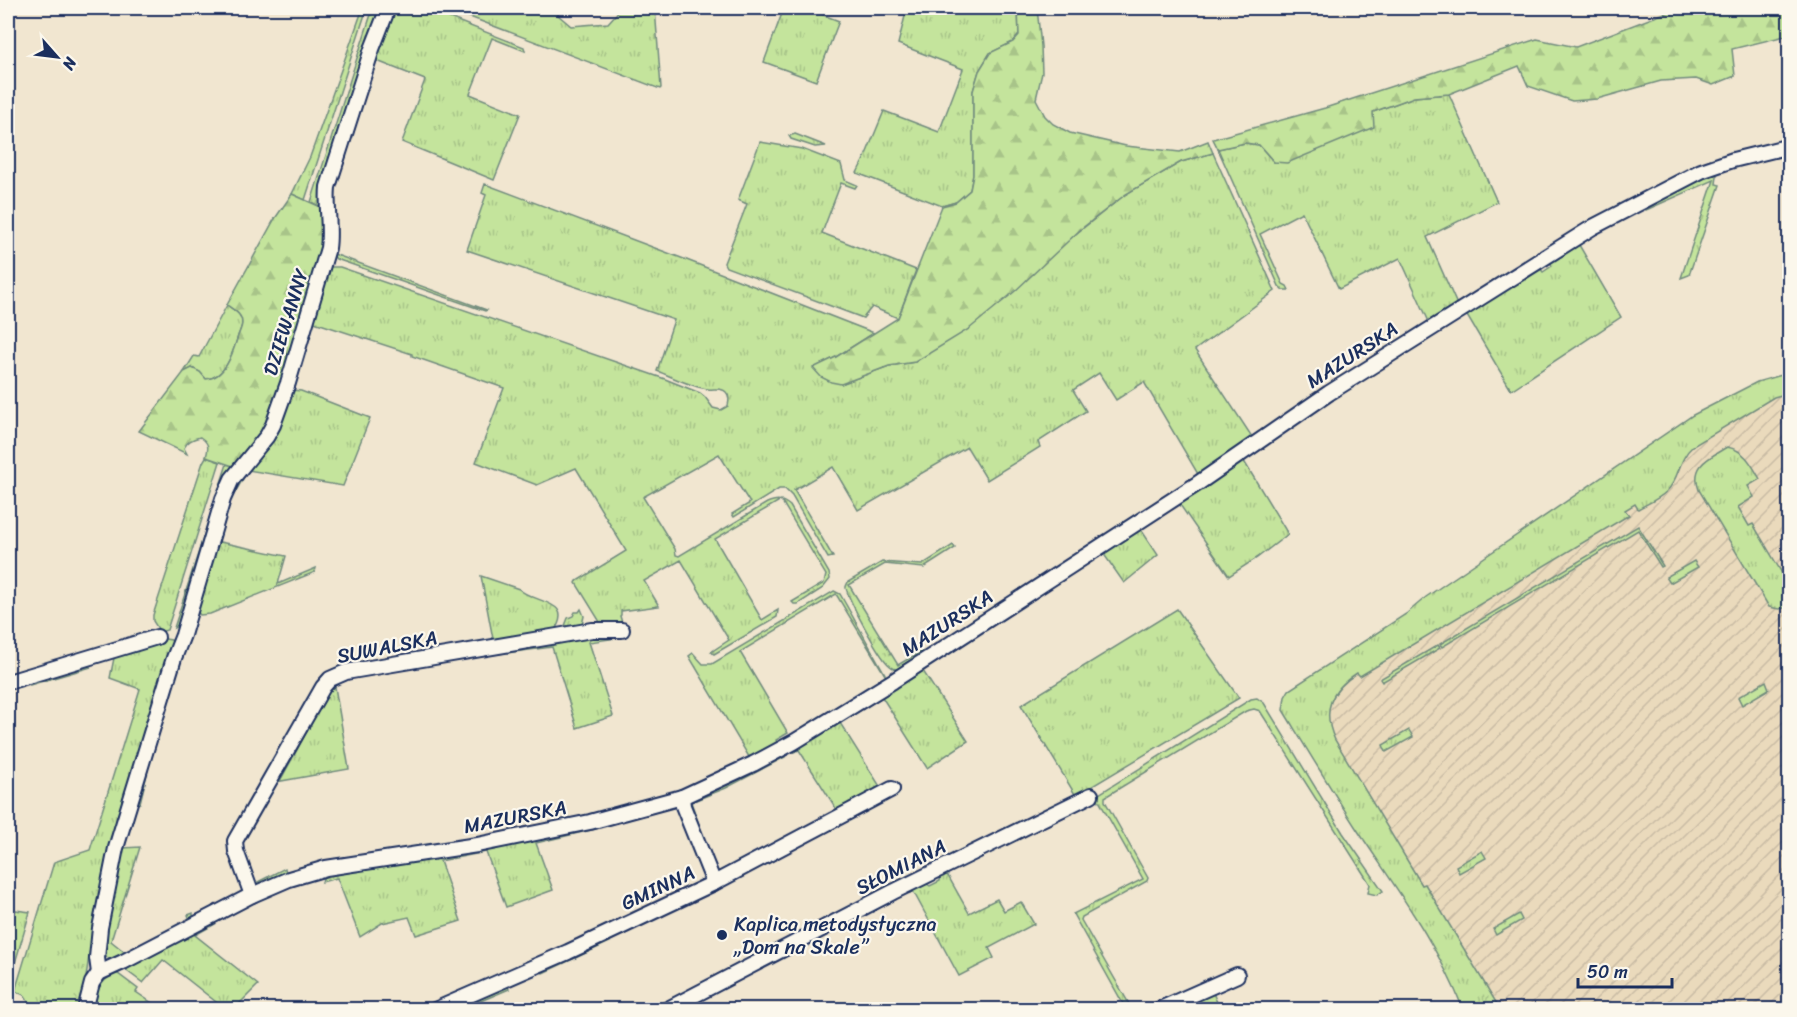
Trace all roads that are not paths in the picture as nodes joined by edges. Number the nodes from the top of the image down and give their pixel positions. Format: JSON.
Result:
{"nodes":[{"id":1,"x":388,"y":8,"type":"edge"},
{"id":2,"x":1790,"y":146,"type":"edge"},
{"id":3,"x":622,"y":630,"type":"dead end"},
{"id":4,"x":158,"y":637,"type":"dead end"},
{"id":5,"x":8,"y":682,"type":"edge"},
{"id":6,"x":892,"y":789,"type":"dead end"},
{"id":7,"x":1091,"y":795,"type":"dead end"},
{"id":8,"x":682,"y":797,"type":"junction"},
{"id":9,"x":714,"y":884,"type":"junction"},
{"id":10,"x":252,"y":895,"type":"junction"},
{"id":11,"x":99,"y":973,"type":"junction"},
{"id":12,"x":1237,"y":975,"type":"dead end"},
{"id":13,"x":85,"y":1010,"type":"edge"},
{"id":14,"x":435,"y":1010,"type":"edge"},
{"id":15,"x":666,"y":1010,"type":"edge"},
{"id":16,"x":1158,"y":1010,"type":"edge"}],
"edges":[{"from":1,"to":11,"type":"street","name":"DZIEWANNY"},
{"from":2,"to":8,"type":"street","name":"MAZURSKA"},
{"from":3,"to":10,"type":"street","name":"SUWALSKA"},
{"from":4,"to":5,"type":"street"},
{"from":6,"to":9,"type":"street","name":"GMINNA"},
{"from":7,"to":15,"type":"street","name":"SŁOMIANA"},
{"from":8,"to":9,"type":"street"},
{"from":8,"to":10,"type":"street","name":"MAZURSKA"},
{"from":9,"to":14,"type":"street","name":"GMINNA"},
{"from":10,"to":11,"type":"street","name":"MAZURSKA"},
{"from":11,"to":13,"type":"street"},
{"from":12,"to":16,"type":"street"}]}
